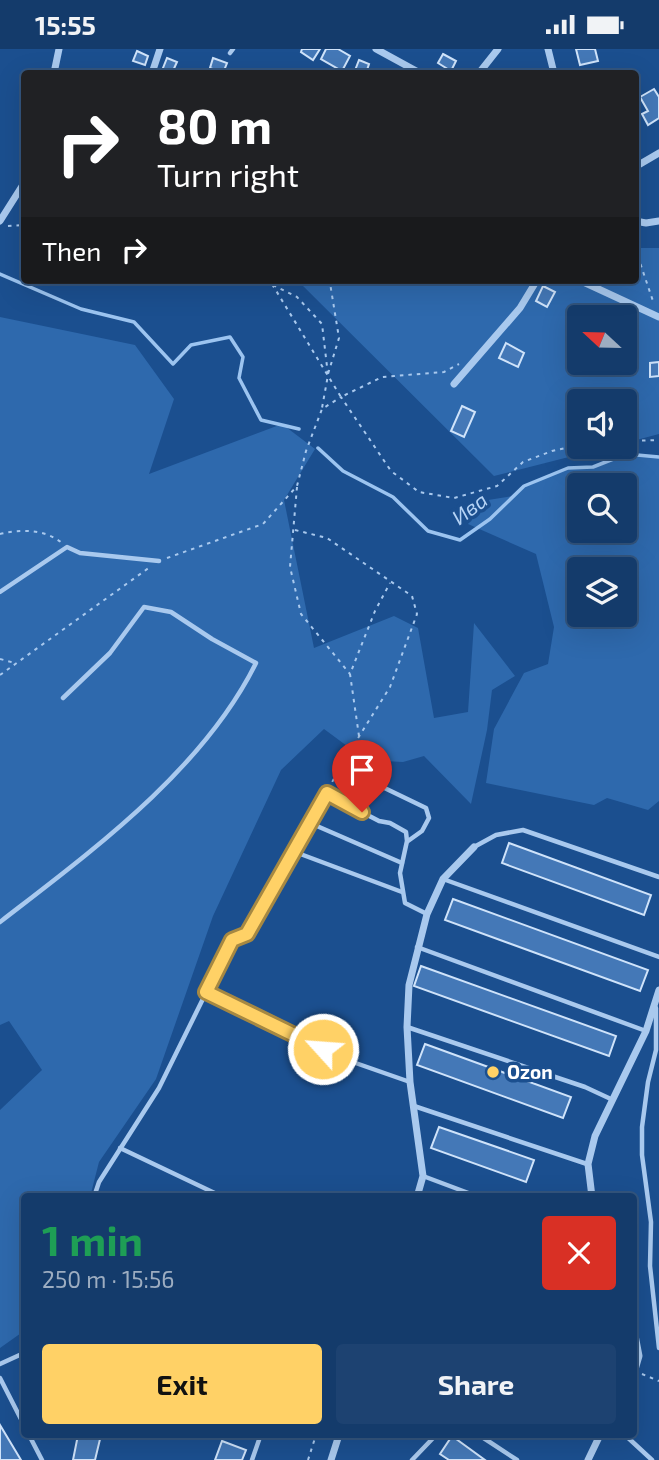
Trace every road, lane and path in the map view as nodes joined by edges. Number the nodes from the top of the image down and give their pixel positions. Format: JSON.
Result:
{"nodes":[{"id":1,"x":59,"y":49,"type":"edge"},
{"id":2,"x":160,"y":49,"type":"edge"},
{"id":3,"x":376,"y":49,"type":"edge"},
{"id":4,"x":498,"y":49,"type":"edge"},
{"id":5,"x":548,"y":49,"type":"edge"},
{"id":6,"x":55,"y":70,"type":"edge"},
{"id":7,"x":153,"y":70,"type":"edge"},
{"id":8,"x":414,"y":70,"type":"edge"},
{"id":9,"x":481,"y":70,"type":"edge"},
{"id":10,"x":553,"y":70,"type":"edge"},
{"id":11,"x":659,"y":153,"type":"edge"},
{"id":12,"x":639,"y":165,"type":"edge"},
{"id":13,"x":21,"y":188,"type":"edge"},
{"id":14,"x":0,"y":201,"type":"edge"},
{"id":15,"x":8,"y":207,"type":"junction"},
{"id":16,"x":0,"y":221,"type":"edge"},
{"id":17,"x":659,"y":221,"type":"edge"},
{"id":18,"x":639,"y":222,"type":"edge"},
{"id":19,"x":21,"y":225,"type":"edge"},
{"id":20,"x":0,"y":228,"type":"edge"},
{"id":21,"x":639,"y":260,"type":"edge"},
{"id":22,"x":272,"y":284,"type":"joint"},
{"id":23,"x":330,"y":284,"type":"edge"},
{"id":24,"x":535,"y":284,"type":"edge"},
{"id":25,"x":588,"y":284,"type":"edge"},
{"id":26,"x":659,"y":316,"type":"edge"},
{"id":27,"x":481,"y":352,"type":"junction"},
{"id":28,"x":328,"y":375,"type":"junction"},
{"id":29,"x":454,"y":384,"type":"dead end"},
{"id":30,"x":341,"y":397,"type":"junction"},
{"id":31,"x":322,"y":409,"type":"junction"},
{"id":32,"x":659,"y":440,"type":"edge"},
{"id":33,"x":637,"y":441,"type":"edge"},
{"id":34,"x":567,"y":448,"type":"edge"},
{"id":35,"x":297,"y":486,"type":"junction"},
{"id":36,"x":295,"y":530,"type":"junction"},
{"id":37,"x":0,"y":534,"type":"edge"},
{"id":38,"x":66,"y":547,"type":"junction"},
{"id":39,"x":159,"y":561,"type":"junction"},
{"id":40,"x":390,"y":582,"type":"junction"},
{"id":41,"x":0,"y":592,"type":"edge"},
{"id":42,"x":0,"y":659,"type":"edge"},
{"id":43,"x":16,"y":663,"type":"junction"},
{"id":44,"x":350,"y":674,"type":"junction"},
{"id":45,"x":0,"y":675,"type":"edge"},
{"id":46,"x":63,"y":698,"type":"dead end"},
{"id":47,"x":359,"y":737,"type":"junction"},
{"id":48,"x":342,"y":762,"type":"junction"},
{"id":49,"x":370,"y":781,"type":"joint"},
{"id":50,"x":327,"y":793,"type":"junction"},
{"id":51,"x":310,"y":823,"type":"junction"},
{"id":52,"x":407,"y":841,"type":"junction"},
{"id":53,"x":474,"y":847,"type":"joint"},
{"id":54,"x":295,"y":852,"type":"junction"},
{"id":55,"x":402,"y":863,"type":"junction"},
{"id":56,"x":659,"y":877,"type":"edge"},
{"id":57,"x":443,"y":879,"type":"junction"},
{"id":58,"x":403,"y":892,"type":"junction"},
{"id":59,"x":427,"y":914,"type":"junction"},
{"id":60,"x":0,"y":922,"type":"edge"},
{"id":61,"x":417,"y":947,"type":"junction"},
{"id":62,"x":659,"y":957,"type":"edge"},
{"id":63,"x":659,"y":990,"type":"edge"},
{"id":64,"x":206,"y":992,"type":"junction"},
{"id":65,"x":656,"y":1003,"type":"junction"},
{"id":66,"x":407,"y":1027,"type":"junction"},
{"id":67,"x":646,"y":1031,"type":"junction"},
{"id":68,"x":410,"y":1082,"type":"junction"},
{"id":69,"x":614,"y":1100,"type":"junction"},
{"id":70,"x":414,"y":1106,"type":"junction"},
{"id":71,"x":121,"y":1148,"type":"junction"},
{"id":72,"x":588,"y":1164,"type":"junction"},
{"id":73,"x":422,"y":1176,"type":"junction"},
{"id":74,"x":95,"y":1193,"type":"edge"},
{"id":75,"x":215,"y":1193,"type":"edge"},
{"id":76,"x":418,"y":1193,"type":"edge"},
{"id":77,"x":468,"y":1193,"type":"edge"},
{"id":78,"x":592,"y":1193,"type":"edge"},
{"id":79,"x":659,"y":1347,"type":"edge"},
{"id":80,"x":21,"y":1354,"type":"edge"},
{"id":81,"x":0,"y":1364,"type":"edge"},
{"id":82,"x":637,"y":1373,"type":"edge"},
{"id":83,"x":0,"y":1378,"type":"edge"},
{"id":84,"x":659,"y":1381,"type":"edge"},
{"id":85,"x":21,"y":1420,"type":"edge"},
{"id":86,"x":31,"y":1438,"type":"edge"},
{"id":87,"x":258,"y":1438,"type":"edge"},
{"id":88,"x":315,"y":1438,"type":"edge"},
{"id":89,"x":338,"y":1438,"type":"edge"},
{"id":90,"x":433,"y":1438,"type":"edge"},
{"id":91,"x":484,"y":1438,"type":"edge"},
{"id":92,"x":599,"y":1438,"type":"edge"},
{"id":93,"x":628,"y":1438,"type":"edge"},
{"id":94,"x":42,"y":1460,"type":"edge"},
{"id":95,"x":252,"y":1460,"type":"edge"},
{"id":96,"x":308,"y":1460,"type":"edge"},
{"id":97,"x":331,"y":1460,"type":"edge"},
{"id":98,"x":412,"y":1460,"type":"edge"},
{"id":99,"x":517,"y":1460,"type":"edge"},
{"id":100,"x":588,"y":1460,"type":"edge"},
{"id":101,"x":652,"y":1460,"type":"edge"}],
"edges":[{"from":1,"to":6,"type":"street"},
{"from":2,"to":7,"type":"street"},
{"from":3,"to":8,"type":"street"},
{"from":4,"to":9,"type":"street"},
{"from":5,"to":10,"type":"street"},
{"from":11,"to":12,"type":"street"},
{"from":13,"to":15,"type":"street"},
{"from":14,"to":15,"type":"street"},
{"from":15,"to":16,"type":"street"},
{"from":17,"to":18,"type":"street"},
{"from":19,"to":20,"type":"path"},
{"from":21,"to":26,"type":"path"},
{"from":22,"to":28,"type":"path"},
{"from":22,"to":28,"type":"path"},
{"from":23,"to":28,"type":"path"},
{"from":24,"to":27,"type":"street"},
{"from":25,"to":26,"type":"street"},
{"from":27,"to":29,"type":"street"},
{"from":27,"to":30,"type":"path"},
{"from":28,"to":30,"type":"path"},
{"from":28,"to":31,"type":"path"},
{"from":30,"to":31,"type":"path"},
{"from":30,"to":34,"type":"path"},
{"from":31,"to":35,"type":"path"},
{"from":32,"to":33,"type":"path"},
{"from":35,"to":36,"type":"path"},
{"from":35,"to":39,"type":"path"},
{"from":36,"to":40,"type":"path"},
{"from":36,"to":44,"type":"path"},
{"from":37,"to":38,"type":"path"},
{"from":38,"to":39,"type":"lane"},
{"from":38,"to":41,"type":"lane"},
{"from":39,"to":43,"type":"path"},
{"from":40,"to":44,"type":"path"},
{"from":40,"to":47,"type":"path"},
{"from":42,"to":43,"type":"path"},
{"from":43,"to":45,"type":"path"},
{"from":44,"to":47,"type":"path"},
{"from":46,"to":60,"type":"lane"},
{"from":47,"to":48,"type":"path"},
{"from":48,"to":49,"type":"path"},
{"from":48,"to":50,"type":"path"},
{"from":49,"to":52,"type":"lane"},
{"from":50,"to":51,"type":"lane"},
{"from":50,"to":52,"type":"lane"},
{"from":51,"to":54,"type":"lane"},
{"from":51,"to":55,"type":"lane"},
{"from":52,"to":55,"type":"lane"},
{"from":53,"to":56,"type":"lane"},
{"from":53,"to":57,"type":"street"},
{"from":54,"to":58,"type":"lane"},
{"from":54,"to":64,"type":"lane"},
{"from":55,"to":58,"type":"lane"},
{"from":57,"to":59,"type":"street"},
{"from":57,"to":62,"type":"lane"},
{"from":58,"to":59,"type":"lane"},
{"from":59,"to":61,"type":"street"},
{"from":61,"to":66,"type":"street"},
{"from":61,"to":67,"type":"lane"},
{"from":63,"to":65,"type":"street"},
{"from":64,"to":68,"type":"lane"},
{"from":64,"to":71,"type":"lane"},
{"from":65,"to":67,"type":"street"},
{"from":65,"to":79,"type":"lane"},
{"from":66,"to":68,"type":"street"},
{"from":66,"to":69,"type":"lane"},
{"from":67,"to":69,"type":"street"},
{"from":68,"to":70,"type":"street"},
{"from":69,"to":72,"type":"street"},
{"from":70,"to":72,"type":"lane"},
{"from":70,"to":73,"type":"street"},
{"from":71,"to":74,"type":"lane"},
{"from":71,"to":75,"type":"lane"},
{"from":72,"to":78,"type":"street"},
{"from":73,"to":76,"type":"street"},
{"from":73,"to":77,"type":"lane"},
{"from":80,"to":81,"type":"lane"},
{"from":82,"to":84,"type":"path"},
{"from":83,"to":85,"type":"lane"},
{"from":86,"to":94,"type":"lane"},
{"from":87,"to":95,"type":"lane"},
{"from":88,"to":96,"type":"path"},
{"from":89,"to":97,"type":"street"},
{"from":90,"to":98,"type":"lane"},
{"from":91,"to":99,"type":"lane"},
{"from":92,"to":100,"type":"street"},
{"from":93,"to":101,"type":"lane"}]}
